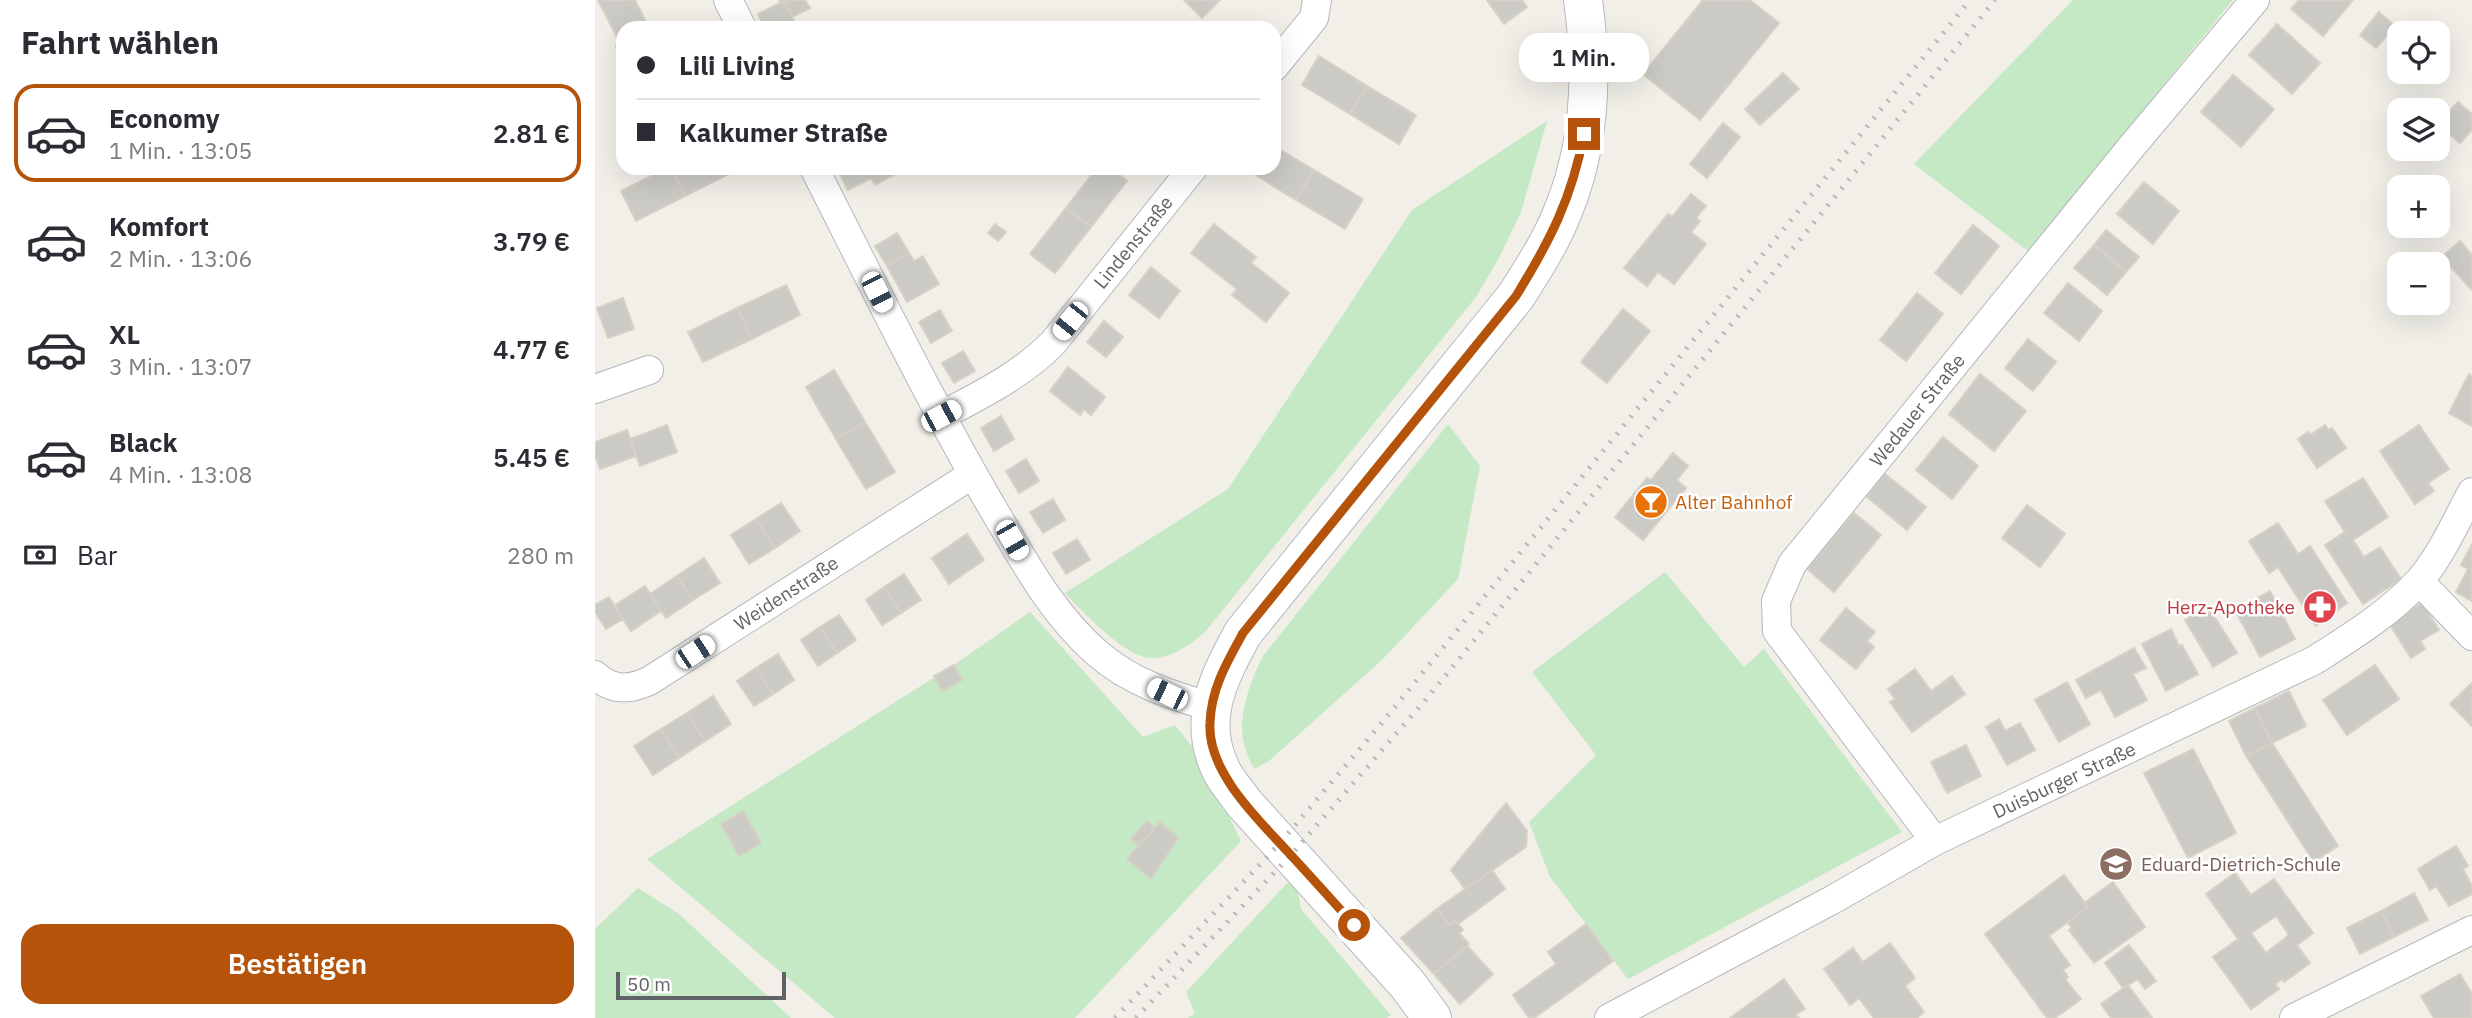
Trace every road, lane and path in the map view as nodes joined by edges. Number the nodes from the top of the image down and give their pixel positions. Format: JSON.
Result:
{"nodes":[{"id":1,"x":728,"y":0,"type":"edge"},
{"id":2,"x":1317,"y":0,"type":"edge"},
{"id":3,"x":1583,"y":0,"type":"edge"},
{"id":4,"x":2255,"y":0,"type":"edge"},
{"id":5,"x":738,"y":21,"type":"edge"},
{"id":6,"x":1281,"y":58,"type":"edge"},
{"id":7,"x":818,"y":175,"type":"edge"},
{"id":8,"x":1187,"y":175,"type":"edge"},
{"id":9,"x":649,"y":370,"type":"dead end"},
{"id":10,"x":595,"y":389,"type":"edge"},
{"id":11,"x":941,"y":416,"type":"junction"},
{"id":12,"x":973,"y":474,"type":"junction"},
{"id":13,"x":2472,"y":492,"type":"edge"},
{"id":14,"x":2419,"y":581,"type":"junction"},
{"id":15,"x":2472,"y":636,"type":"edge"},
{"id":16,"x":595,"y":675,"type":"edge"},
{"id":17,"x":1212,"y":725,"type":"junction"},
{"id":18,"x":1935,"y":841,"type":"junction"},
{"id":19,"x":2472,"y":930,"type":"edge"},
{"id":20,"x":1432,"y":1018,"type":"edge"},
{"id":21,"x":1609,"y":1018,"type":"edge"},
{"id":22,"x":2294,"y":1018,"type":"edge"}],
"edges":[{"from":1,"to":5,"type":"street"},
{"from":2,"to":6,"type":"street"},
{"from":3,"to":17,"type":"main road"},
{"from":4,"to":18,"type":"street","name":"Wedauer Straße"},
{"from":7,"to":11,"type":"street"},
{"from":8,"to":11,"type":"street","name":"Lindenstraße"},
{"from":9,"to":10,"type":"street"},
{"from":11,"to":12,"type":"street"},
{"from":12,"to":16,"type":"street","name":"Weidenstraße"},
{"from":12,"to":17,"type":"street"},
{"from":13,"to":14,"type":"street","name":"Duisburger Straße"},
{"from":14,"to":15,"type":"street"},
{"from":14,"to":18,"type":"street","name":"Duisburger Straße"},
{"from":17,"to":20,"type":"main road"},
{"from":18,"to":21,"type":"street","name":"Duisburger Straße"},
{"from":19,"to":22,"type":"street"}]}
